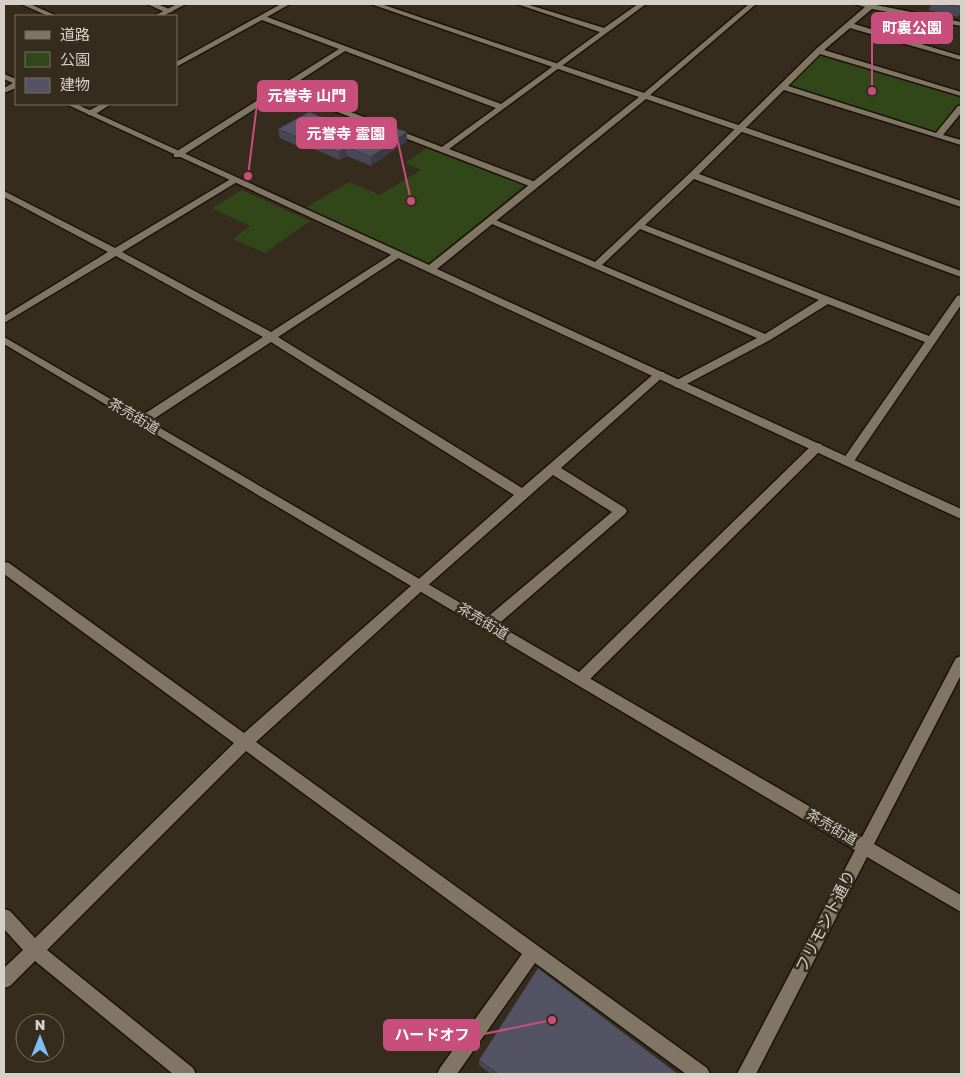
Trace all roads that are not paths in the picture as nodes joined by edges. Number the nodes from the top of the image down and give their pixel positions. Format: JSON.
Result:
{"nodes":[{"id":1,"x":25,"y":4,"type":"edge"},
{"id":2,"x":152,"y":4,"type":"edge"},
{"id":3,"x":182,"y":4,"type":"edge"},
{"id":4,"x":286,"y":4,"type":"edge"},
{"id":5,"x":375,"y":4,"type":"edge"},
{"id":6,"x":520,"y":4,"type":"edge"},
{"id":7,"x":639,"y":4,"type":"edge"},
{"id":8,"x":753,"y":4,"type":"edge"},
{"id":9,"x":858,"y":4,"type":"edge"},
{"id":10,"x":871,"y":6,"type":"junction"},
{"id":11,"x":170,"y":11,"type":"junction"},
{"id":12,"x":51,"y":15,"type":"edge"},
{"id":13,"x":160,"y":15,"type":"edge"},
{"id":14,"x":262,"y":18,"type":"junction"},
{"id":15,"x":961,"y":24,"type":"edge"},
{"id":16,"x":848,"y":25,"type":"junction"},
{"id":17,"x":605,"y":31,"type":"junction"},
{"id":18,"x":344,"y":49,"type":"junction"},
{"id":19,"x":818,"y":52,"type":"junction"},
{"id":20,"x":961,"y":58,"type":"edge"},
{"id":21,"x":178,"y":64,"type":"edge"},
{"id":22,"x":560,"y":65,"type":"junction"},
{"id":23,"x":4,"y":76,"type":"edge"},
{"id":24,"x":15,"y":82,"type":"edge"},
{"id":25,"x":15,"y":84,"type":"edge"},
{"id":26,"x":783,"y":87,"type":"junction"},
{"id":27,"x":282,"y":88,"type":"junction"},
{"id":28,"x":4,"y":91,"type":"edge"},
{"id":29,"x":961,"y":94,"type":"edge"},
{"id":30,"x":646,"y":95,"type":"junction"},
{"id":31,"x":72,"y":105,"type":"edge"},
{"id":32,"x":105,"y":105,"type":"edge"},
{"id":33,"x":502,"y":107,"type":"junction"},
{"id":34,"x":961,"y":108,"type":"edge"},
{"id":35,"x":91,"y":113,"type":"junction"},
{"id":36,"x":741,"y":128,"type":"junction"},
{"id":37,"x":938,"y":136,"type":"junction"},
{"id":38,"x":961,"y":143,"type":"edge"},
{"id":39,"x":444,"y":150,"type":"junction"},
{"id":40,"x":177,"y":155,"type":"junction"},
{"id":41,"x":694,"y":175,"type":"junction"},
{"id":42,"x":234,"y":180,"type":"junction"},
{"id":43,"x":535,"y":184,"type":"junction"},
{"id":44,"x":4,"y":194,"type":"edge"},
{"id":45,"x":961,"y":204,"type":"edge"},
{"id":46,"x":490,"y":222,"type":"junction"},
{"id":47,"x":640,"y":226,"type":"junction"},
{"id":48,"x":117,"y":253,"type":"junction"},
{"id":49,"x":397,"y":255,"type":"junction"},
{"id":50,"x":596,"y":266,"type":"junction"},
{"id":51,"x":429,"y":270,"type":"junction"},
{"id":52,"x":961,"y":274,"type":"edge"},
{"id":53,"x":961,"y":298,"type":"edge"},
{"id":54,"x":827,"y":300,"type":"junction"},
{"id":55,"x":4,"y":320,"type":"edge"},
{"id":56,"x":271,"y":337,"type":"junction"},
{"id":57,"x":766,"y":338,"type":"junction"},
{"id":58,"x":4,"y":340,"type":"edge"},
{"id":59,"x":932,"y":341,"type":"junction"},
{"id":60,"x":660,"y":375,"type":"junction"},
{"id":61,"x":679,"y":384,"type":"junction"},
{"id":62,"x":142,"y":421,"type":"junction"},
{"id":63,"x":816,"y":447,"type":"junction"},
{"id":64,"x":848,"y":461,"type":"junction"},
{"id":65,"x":553,"y":469,"type":"junction"},
{"id":66,"x":523,"y":495,"type":"junction"},
{"id":67,"x":961,"y":514,"type":"edge"},
{"id":68,"x":4,"y":567,"type":"edge"},
{"id":69,"x":420,"y":584,"type":"junction"},
{"id":70,"x":489,"y":624,"type":"junction"},
{"id":71,"x":961,"y":662,"type":"edge"},
{"id":72,"x":581,"y":679,"type":"junction"},
{"id":73,"x":244,"y":743,"type":"junction"},
{"id":74,"x":864,"y":845,"type":"junction"},
{"id":75,"x":961,"y":904,"type":"edge"},
{"id":76,"x":4,"y":917,"type":"edge"},
{"id":77,"x":34,"y":950,"type":"junction"},
{"id":78,"x":533,"y":952,"type":"junction"},
{"id":79,"x":4,"y":980,"type":"edge"},
{"id":80,"x":186,"y":1074,"type":"edge"},
{"id":81,"x":446,"y":1074,"type":"edge"},
{"id":82,"x":701,"y":1074,"type":"edge"},
{"id":83,"x":746,"y":1074,"type":"edge"}],
"edges":[{"from":1,"to":12,"type":"street"},
{"from":2,"to":11,"type":"street"},
{"from":3,"to":11,"type":"street"},
{"from":4,"to":14,"type":"street"},
{"from":5,"to":22,"type":"street"},
{"from":6,"to":17,"type":"street"},
{"from":7,"to":17,"type":"street"},
{"from":8,"to":30,"type":"street"},
{"from":9,"to":10,"type":"street"},
{"from":10,"to":15,"type":"street"},
{"from":10,"to":16,"type":"street"},
{"from":11,"to":13,"type":"street"},
{"from":14,"to":18,"type":"street"},
{"from":14,"to":21,"type":"street"},
{"from":16,"to":19,"type":"street"},
{"from":16,"to":20,"type":"street"},
{"from":17,"to":22,"type":"street"},
{"from":18,"to":27,"type":"street"},
{"from":18,"to":33,"type":"street"},
{"from":19,"to":26,"type":"street"},
{"from":19,"to":29,"type":"street"},
{"from":22,"to":30,"type":"street"},
{"from":22,"to":33,"type":"street"},
{"from":23,"to":24,"type":"street"},
{"from":25,"to":28,"type":"street"},
{"from":26,"to":36,"type":"street"},
{"from":26,"to":37,"type":"street"},
{"from":27,"to":39,"type":"street"},
{"from":27,"to":40,"type":"street"},
{"from":30,"to":36,"type":"street"},
{"from":30,"to":43,"type":"street"},
{"from":31,"to":35,"type":"street"},
{"from":32,"to":35,"type":"street"},
{"from":33,"to":39,"type":"street"},
{"from":34,"to":37,"type":"street"},
{"from":35,"to":40,"type":"street"},
{"from":36,"to":41,"type":"street"},
{"from":36,"to":45,"type":"street"},
{"from":37,"to":38,"type":"street"},
{"from":39,"to":43,"type":"street"},
{"from":40,"to":42,"type":"street"},
{"from":41,"to":47,"type":"street"},
{"from":41,"to":52,"type":"street"},
{"from":42,"to":48,"type":"street"},
{"from":42,"to":49,"type":"street"},
{"from":43,"to":46,"type":"street"},
{"from":44,"to":48,"type":"street"},
{"from":46,"to":50,"type":"street"},
{"from":46,"to":51,"type":"street"},
{"from":47,"to":50,"type":"street"},
{"from":47,"to":54,"type":"street"},
{"from":48,"to":55,"type":"street"},
{"from":48,"to":56,"type":"street"},
{"from":49,"to":51,"type":"street"},
{"from":49,"to":56,"type":"street"},
{"from":50,"to":57,"type":"street"},
{"from":51,"to":60,"type":"street"},
{"from":53,"to":59,"type":"street"},
{"from":54,"to":57,"type":"street"},
{"from":54,"to":59,"type":"street"},
{"from":56,"to":62,"type":"street"},
{"from":56,"to":66,"type":"street"},
{"from":57,"to":61,"type":"street"},
{"from":58,"to":62,"type":"street","name":"茶売街道"},
{"from":59,"to":64,"type":"street"},
{"from":60,"to":61,"type":"street"},
{"from":60,"to":65,"type":"street"},
{"from":61,"to":63,"type":"street"},
{"from":62,"to":69,"type":"street","name":"茶売街道"},
{"from":63,"to":64,"type":"street"},
{"from":63,"to":72,"type":"street"},
{"from":64,"to":67,"type":"street"},
{"from":65,"to":66,"type":"street"},
{"from":65,"to":70,"type":"street"},
{"from":66,"to":69,"type":"street"},
{"from":68,"to":73,"type":"street"},
{"from":69,"to":70,"type":"street","name":"茶売街道"},
{"from":69,"to":73,"type":"street"},
{"from":70,"to":72,"type":"street","name":"茶売街道"},
{"from":71,"to":74,"type":"street","name":"フリモント通り"},
{"from":72,"to":74,"type":"street","name":"茶売街道"},
{"from":73,"to":77,"type":"street"},
{"from":73,"to":78,"type":"street"},
{"from":74,"to":75,"type":"street","name":"茶売街道"},
{"from":74,"to":83,"type":"street","name":"フリモント通り"},
{"from":76,"to":77,"type":"street"},
{"from":77,"to":79,"type":"street"},
{"from":77,"to":80,"type":"street"},
{"from":78,"to":81,"type":"street"},
{"from":78,"to":82,"type":"street"}]}
